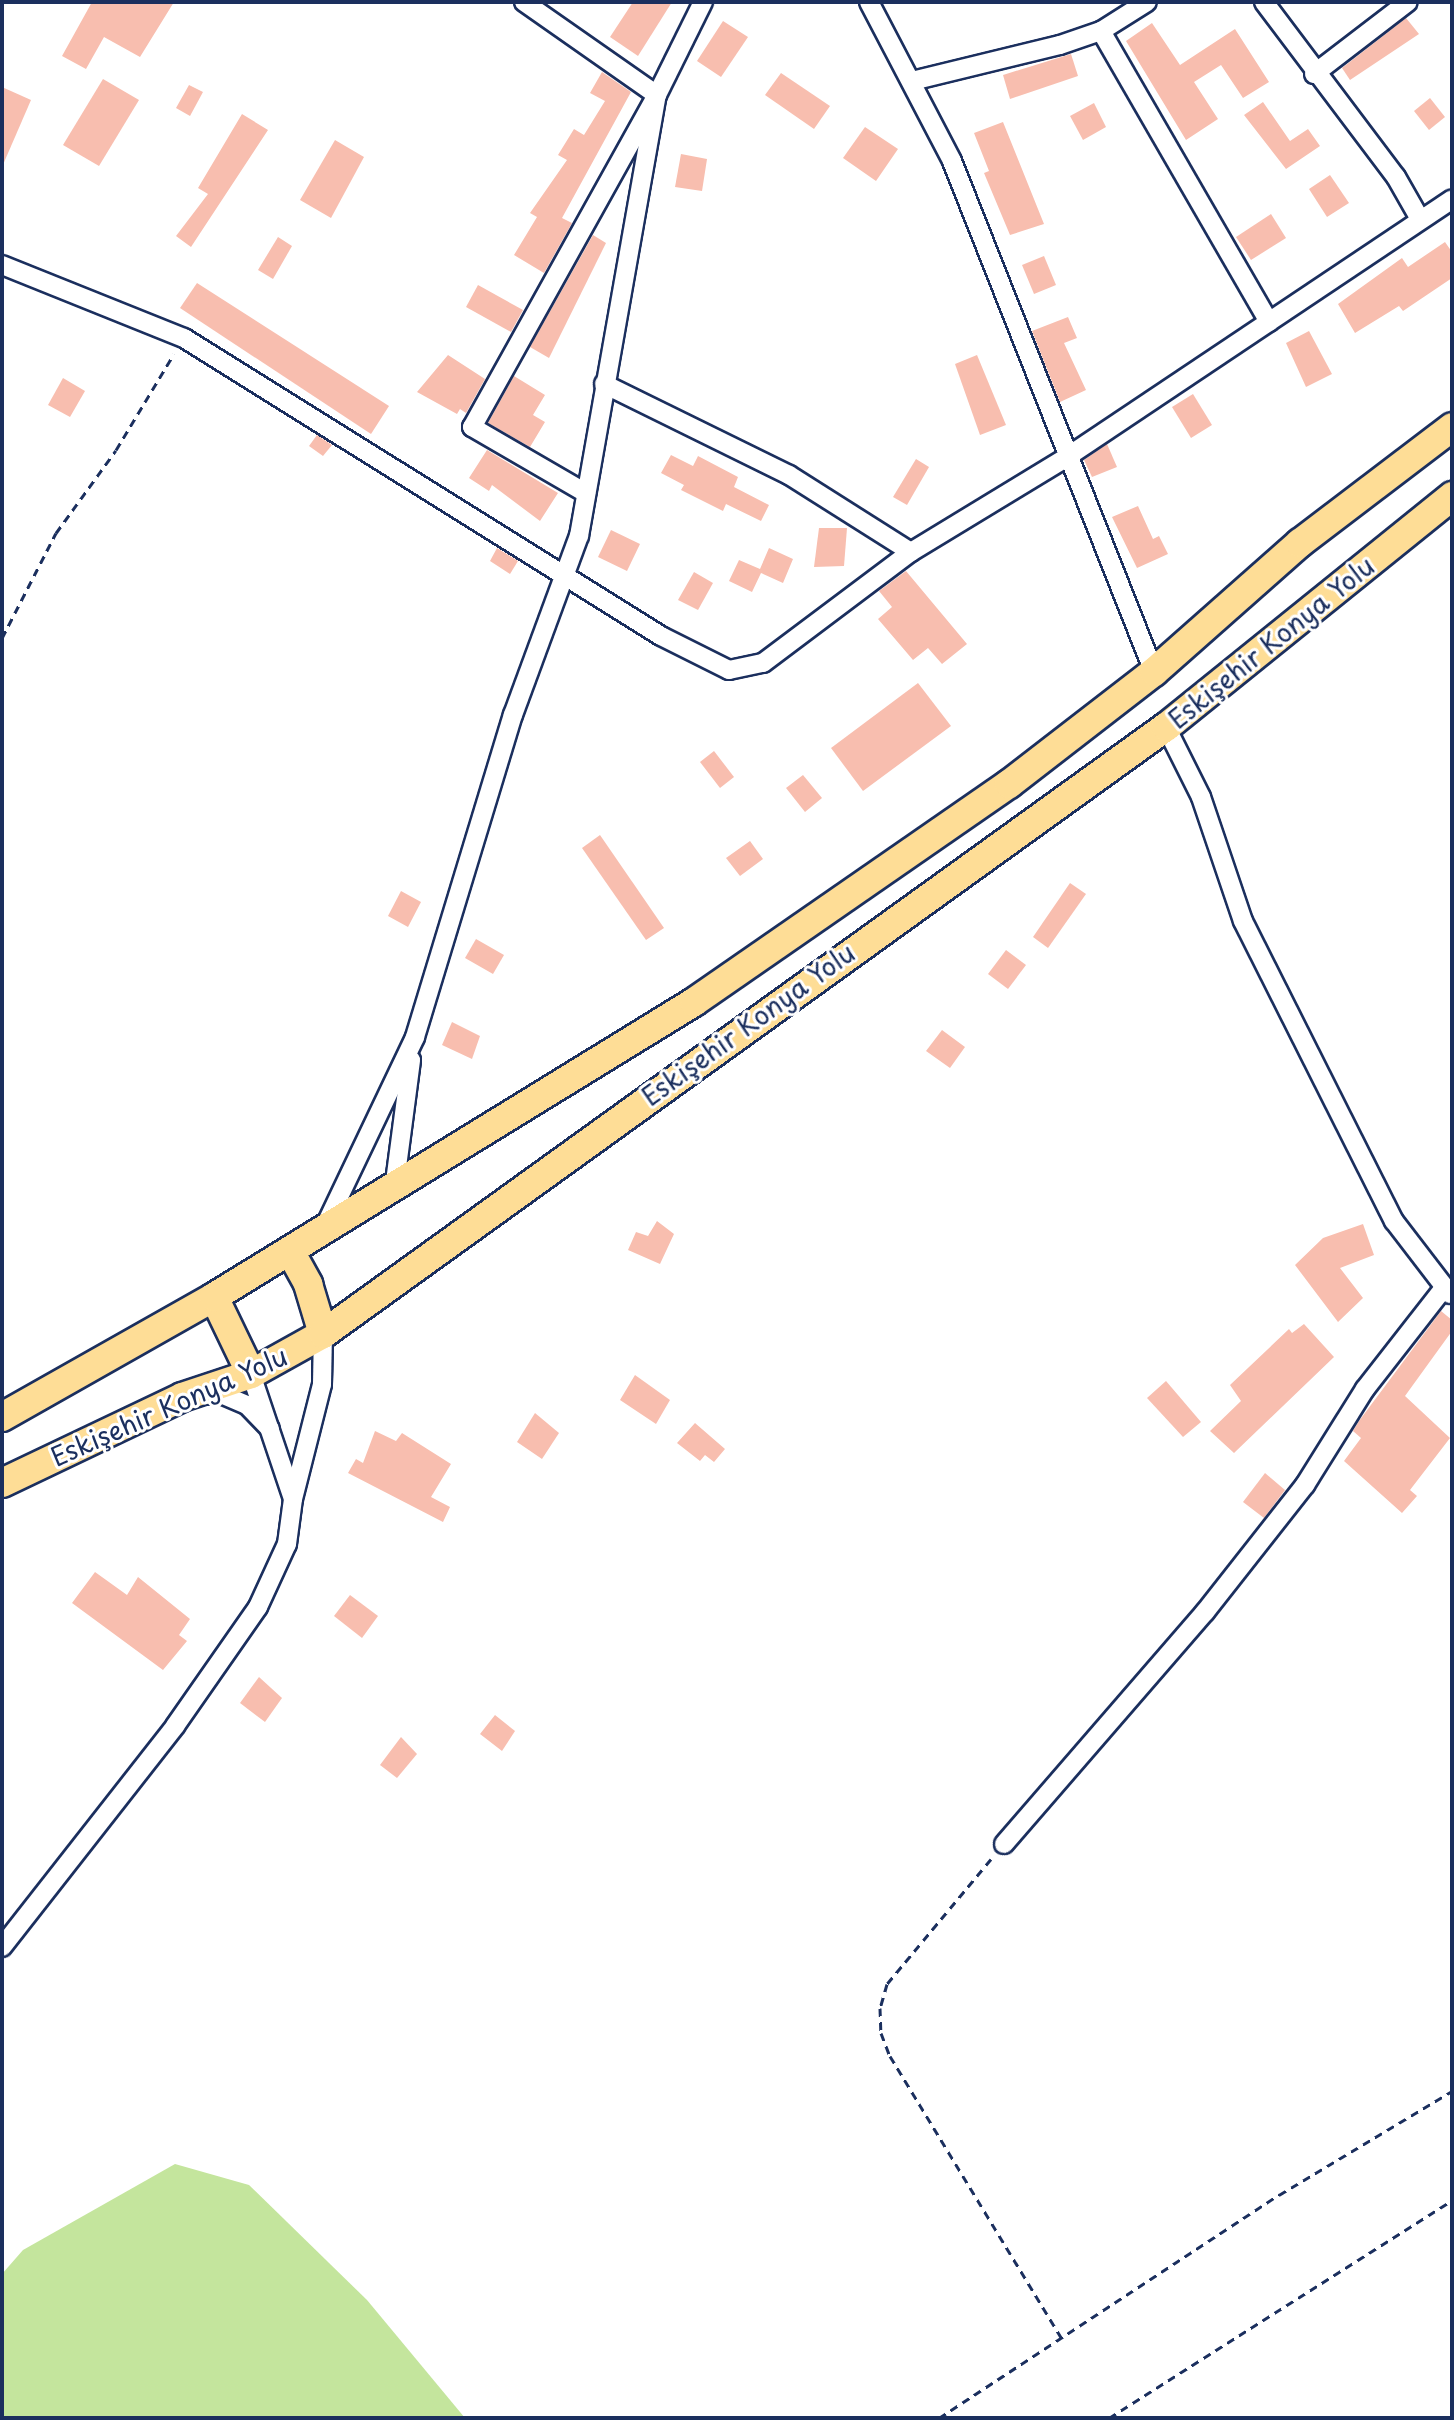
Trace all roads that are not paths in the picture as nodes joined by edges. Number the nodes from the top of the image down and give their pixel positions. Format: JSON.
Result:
{"nodes":[{"id":1,"x":703,"y":2,"type":"edge"},
{"id":2,"x":868,"y":2,"type":"edge"},
{"id":3,"x":1147,"y":2,"type":"edge"},
{"id":4,"x":1264,"y":2,"type":"edge"},
{"id":5,"x":1408,"y":2,"type":"edge"},
{"id":6,"x":536,"y":5,"type":"edge"},
{"id":7,"x":1129,"y":9,"type":"edge"},
{"id":8,"x":1101,"y":31,"type":"junction"},
{"id":9,"x":1314,"y":74,"type":"junction"},
{"id":10,"x":912,"y":81,"type":"junction"},
{"id":11,"x":657,"y":95,"type":"junction"},
{"id":12,"x":1452,"y":199,"type":"edge"},
{"id":13,"x":1420,"y":219,"type":"junction"},
{"id":14,"x":2,"y":265,"type":"edge"},
{"id":15,"x":1269,"y":322,"type":"junction"},
{"id":16,"x":604,"y":384,"type":"junction"},
{"id":17,"x":1452,"y":427,"type":"edge"},
{"id":18,"x":1067,"y":457,"type":"junction"},
{"id":19,"x":586,"y":493,"type":"junction"},
{"id":20,"x":1452,"y":496,"type":"edge"},
{"id":21,"x":911,"y":552,"type":"junction"},
{"id":22,"x":564,"y":573,"type":"junction"},
{"id":23,"x":1154,"y":672,"type":"junction"},
{"id":24,"x":1166,"y":727,"type":"junction"},
{"id":25,"x":413,"y":1041,"type":"junction"},
{"id":26,"x":395,"y":1182,"type":"junction"},
{"id":27,"x":326,"y":1224,"type":"junction"},
{"id":28,"x":290,"y":1251,"type":"junction"},
{"id":29,"x":1448,"y":1292,"type":"edge"},
{"id":30,"x":214,"y":1297,"type":"junction"},
{"id":31,"x":323,"y":1334,"type":"junction"},
{"id":32,"x":251,"y":1374,"type":"junction"},
{"id":33,"x":182,"y":1397,"type":"junction"},
{"id":34,"x":2,"y":1417,"type":"edge"},
{"id":35,"x":273,"y":1433,"type":"junction"},
{"id":36,"x":2,"y":1483,"type":"edge"},
{"id":37,"x":293,"y":1499,"type":"junction"},
{"id":38,"x":1004,"y":1844,"type":"road end"},
{"id":39,"x":2,"y":1947,"type":"edge"}],
"edges":[{"from":1,"to":11,"type":"street"},
{"from":2,"to":10,"type":"street"},
{"from":3,"to":7,"type":"street"},
{"from":4,"to":9,"type":"street"},
{"from":5,"to":9,"type":"street"},
{"from":6,"to":11,"type":"street"},
{"from":7,"to":8,"type":"street"},
{"from":8,"to":10,"type":"street"},
{"from":8,"to":15,"type":"street"},
{"from":9,"to":13,"type":"street"},
{"from":10,"to":18,"type":"street"},
{"from":11,"to":16,"type":"street"},
{"from":11,"to":19,"type":"street"},
{"from":12,"to":13,"type":"street"},
{"from":13,"to":15,"type":"street"},
{"from":14,"to":22,"type":"street"},
{"from":15,"to":18,"type":"street"},
{"from":16,"to":19,"type":"street"},
{"from":16,"to":21,"type":"street"},
{"from":17,"to":23,"type":"highway","name":"Eskişehir Konya Yolu"},
{"from":18,"to":21,"type":"street"},
{"from":18,"to":23,"type":"street"},
{"from":19,"to":22,"type":"street"},
{"from":20,"to":24,"type":"highway","name":"Eskişehir Konya Yolu"},
{"from":21,"to":22,"type":"street"},
{"from":22,"to":25,"type":"street"},
{"from":23,"to":26,"type":"highway","name":"Eskişehir Konya Yolu"},
{"from":24,"to":29,"type":"street"},
{"from":24,"to":31,"type":"highway","name":"Eskişehir Konya Yolu"},
{"from":25,"to":26,"type":"street"},
{"from":25,"to":27,"type":"street"},
{"from":26,"to":27,"type":"highway","name":"Eskişehir Konya Yolu"},
{"from":27,"to":28,"type":"highway","name":"Eskişehir Konya Yolu"},
{"from":28,"to":30,"type":"highway","name":"Eskişehir Konya Yolu"},
{"from":28,"to":31,"type":"highway"},
{"from":29,"to":38,"type":"street"},
{"from":30,"to":32,"type":"highway"},
{"from":30,"to":34,"type":"highway","name":"Eskişehir Konya Yolu"},
{"from":31,"to":32,"type":"highway","name":"Eskişehir Konya Yolu"},
{"from":31,"to":37,"type":"street"},
{"from":32,"to":33,"type":"highway","name":"Eskişehir Konya Yolu"},
{"from":32,"to":35,"type":"street"},
{"from":33,"to":35,"type":"street"},
{"from":33,"to":36,"type":"highway","name":"Eskişehir Konya Yolu"},
{"from":35,"to":37,"type":"street"},
{"from":37,"to":39,"type":"street"}]}
